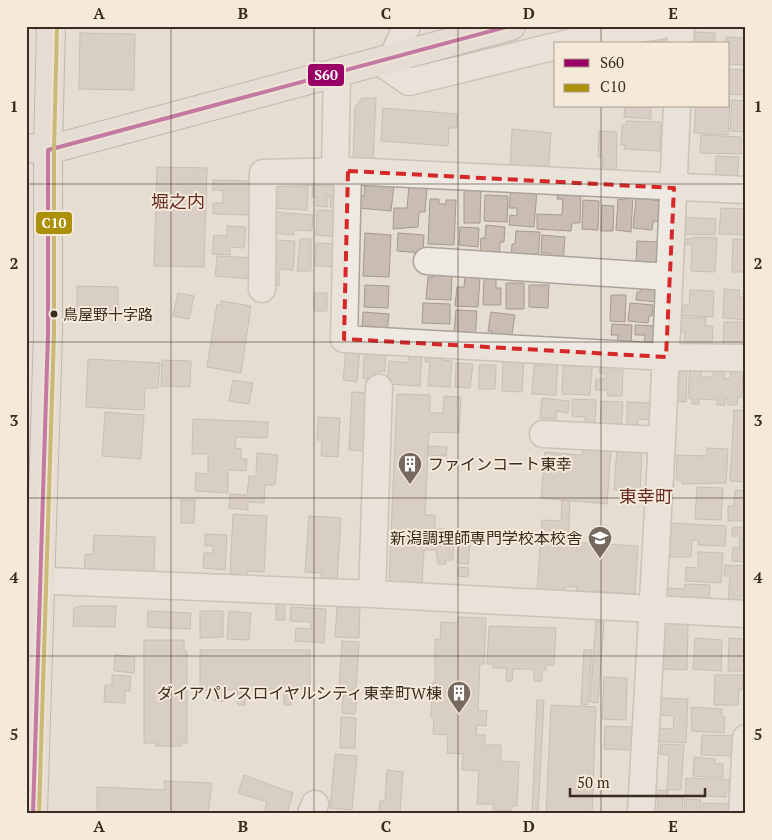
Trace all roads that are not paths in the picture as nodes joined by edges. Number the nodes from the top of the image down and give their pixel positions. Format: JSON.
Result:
{"nodes":[{"id":1,"x":51,"y":26,"type":"edge"},
{"id":2,"x":392,"y":26,"type":"edge"},
{"id":3,"x":407,"y":26,"type":"edge"},
{"id":4,"x":511,"y":26,"type":"edge"},
{"id":5,"x":659,"y":26,"type":"edge"},
{"id":6,"x":681,"y":26,"type":"edge"},
{"id":7,"x":571,"y":42,"type":"edge"},
{"id":8,"x":680,"y":42,"type":"edge"},
{"id":9,"x":554,"y":46,"type":"edge"},
{"id":10,"x":386,"y":61,"type":"junction"},
{"id":11,"x":337,"y":73,"type":"junction"},
{"id":12,"x":677,"y":108,"type":"edge"},
{"id":13,"x":37,"y":149,"type":"edge"},
{"id":14,"x":342,"y":172,"type":"junction"},
{"id":15,"x":674,"y":188,"type":"junction"},
{"id":16,"x":746,"y":190,"type":"edge"},
{"id":17,"x":427,"y":261,"type":"dead end"},
{"id":18,"x":669,"y":277,"type":"junction"},
{"id":19,"x":262,"y":289,"type":"dead end"},
{"id":20,"x":666,"y":357,"type":"junction"},
{"id":21,"x":746,"y":358,"type":"edge"},
{"id":22,"x":379,"y":388,"type":"dead end"},
{"id":23,"x":542,"y":434,"type":"dead end"},
{"id":24,"x":662,"y":440,"type":"junction"},
{"id":25,"x":32,"y":581,"type":"edge"},
{"id":26,"x":372,"y":594,"type":"junction"},
{"id":27,"x":653,"y":610,"type":"junction"},
{"id":28,"x":746,"y":614,"type":"edge"},
{"id":29,"x":746,"y":738,"type":"edge"},
{"id":30,"x":33,"y":814,"type":"edge"},
{"id":31,"x":641,"y":814,"type":"edge"},
{"id":32,"x":742,"y":814,"type":"edge"}],
"edges":[{"from":1,"to":13,"type":"main road"},
{"from":2,"to":10,"type":"street"},
{"from":3,"to":10,"type":"street"},
{"from":4,"to":10,"type":"main road"},
{"from":5,"to":7,"type":"street"},
{"from":6,"to":8,"type":"street"},
{"from":9,"to":10,"type":"street"},
{"from":10,"to":11,"type":"main road"},
{"from":11,"to":13,"type":"main road"},
{"from":11,"to":14,"type":"street"},
{"from":12,"to":15,"type":"street"},
{"from":13,"to":25,"type":"main road"},
{"from":14,"to":15,"type":"street"},
{"from":14,"to":19,"type":"street"},
{"from":14,"to":20,"type":"street"},
{"from":15,"to":16,"type":"street"},
{"from":15,"to":18,"type":"street"},
{"from":17,"to":18,"type":"street"},
{"from":18,"to":20,"type":"street"},
{"from":20,"to":21,"type":"street"},
{"from":20,"to":24,"type":"street"},
{"from":22,"to":26,"type":"street"},
{"from":23,"to":24,"type":"street"},
{"from":24,"to":27,"type":"street"},
{"from":25,"to":26,"type":"street"},
{"from":25,"to":30,"type":"main road"},
{"from":26,"to":27,"type":"street"},
{"from":27,"to":28,"type":"street"},
{"from":27,"to":31,"type":"street"},
{"from":29,"to":32,"type":"street"}]}
